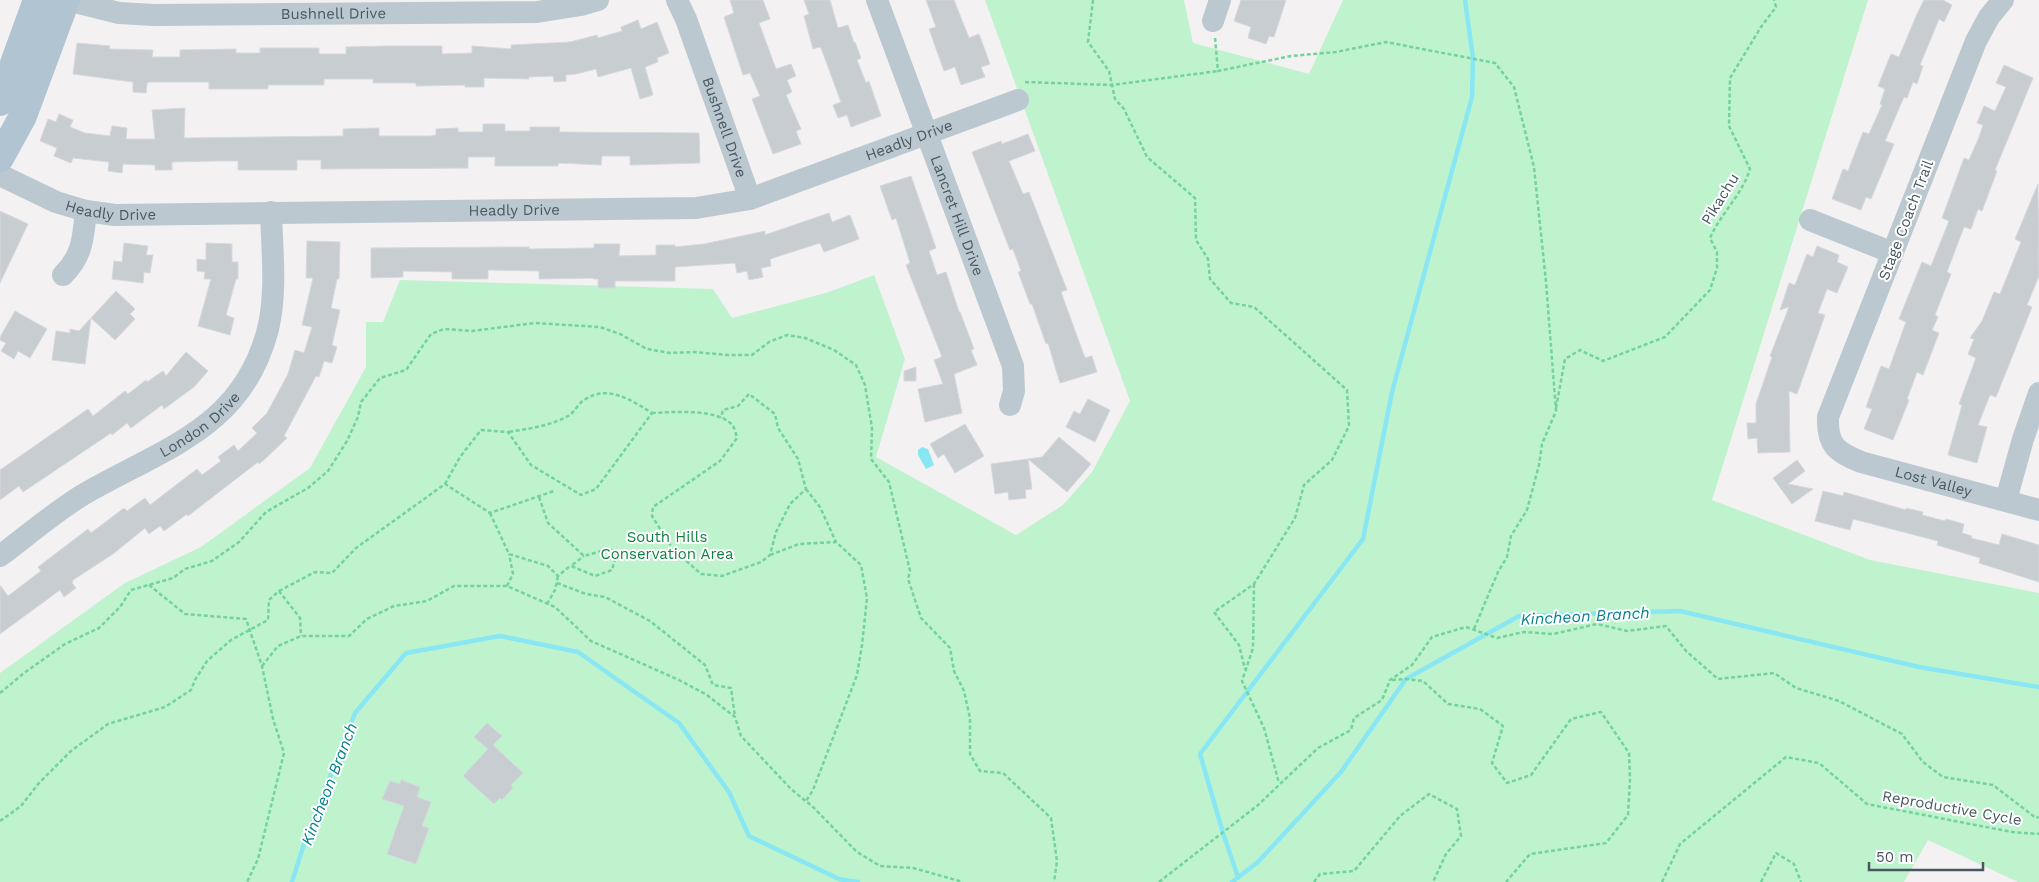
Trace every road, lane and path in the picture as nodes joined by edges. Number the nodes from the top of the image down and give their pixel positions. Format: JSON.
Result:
{"nodes":[{"id":1,"x":37,"y":0,"type":"edge"},
{"id":2,"x":67,"y":0,"type":"edge"},
{"id":3,"x":598,"y":0,"type":"edge"},
{"id":4,"x":677,"y":0,"type":"edge"},
{"id":5,"x":877,"y":0,"type":"edge"},
{"id":6,"x":1093,"y":0,"type":"edge"},
{"id":7,"x":1220,"y":0,"type":"edge"},
{"id":8,"x":1774,"y":0,"type":"edge"},
{"id":9,"x":2003,"y":0,"type":"edge"},
{"id":10,"x":1213,"y":21,"type":"joint"},
{"id":11,"x":1218,"y":71,"type":"junction"},
{"id":12,"x":1112,"y":85,"type":"junction"},
{"id":13,"x":1019,"y":91,"type":"joint"},
{"id":14,"x":0,"y":102,"type":"edge"},
{"id":15,"x":928,"y":134,"type":"junction"},
{"id":16,"x":0,"y":158,"type":"edge"},
{"id":17,"x":0,"y":175,"type":"edge"},
{"id":18,"x":750,"y":199,"type":"junction"},
{"id":19,"x":86,"y":211,"type":"junction"},
{"id":20,"x":272,"y":212,"type":"junction"},
{"id":21,"x":1810,"y":220,"type":"dead end"},
{"id":22,"x":1893,"y":253,"type":"junction"},
{"id":23,"x":63,"y":275,"type":"dead end"},
{"id":24,"x":2039,"y":393,"type":"edge"},
{"id":25,"x":1010,"y":405,"type":"dead end"},
{"id":26,"x":1556,"y":412,"type":"junction"},
{"id":27,"x":652,"y":413,"type":"junction"},
{"id":28,"x":721,"y":418,"type":"junction"},
{"id":29,"x":508,"y":432,"type":"junction"},
{"id":30,"x":1833,"y":445,"type":"joint"},
{"id":31,"x":445,"y":484,"type":"junction"},
{"id":32,"x":806,"y":489,"type":"junction"},
{"id":33,"x":554,"y":492,"type":"dead end"},
{"id":34,"x":539,"y":497,"type":"junction"},
{"id":35,"x":2006,"y":500,"type":"junction"},
{"id":36,"x":2039,"y":510,"type":"edge"},
{"id":37,"x":490,"y":513,"type":"junction"},
{"id":38,"x":836,"y":542,"type":"junction"},
{"id":39,"x":508,"y":554,"type":"junction"},
{"id":40,"x":770,"y":555,"type":"junction"},
{"id":41,"x":0,"y":556,"type":"edge"},
{"id":42,"x":584,"y":556,"type":"junction"},
{"id":43,"x":570,"y":566,"type":"junction"},
{"id":44,"x":558,"y":576,"type":"junction"},
{"id":45,"x":556,"y":583,"type":"junction"},
{"id":46,"x":149,"y":584,"type":"junction"},
{"id":47,"x":1254,"y":584,"type":"junction"},
{"id":48,"x":507,"y":586,"type":"junction"},
{"id":49,"x":279,"y":591,"type":"junction"},
{"id":50,"x":548,"y":604,"type":"junction"},
{"id":51,"x":1474,"y":629,"type":"junction"},
{"id":52,"x":250,"y":630,"type":"junction"},
{"id":53,"x":301,"y":636,"type":"junction"},
{"id":54,"x":262,"y":666,"type":"junction"},
{"id":55,"x":1245,"y":669,"type":"junction"},
{"id":56,"x":1390,"y":680,"type":"junction"},
{"id":57,"x":0,"y":693,"type":"edge"},
{"id":58,"x":735,"y":717,"type":"junction"},
{"id":59,"x":1279,"y":784,"type":"junction"},
{"id":60,"x":806,"y":801,"type":"junction"},
{"id":61,"x":2039,"y":817,"type":"edge"},
{"id":62,"x":0,"y":821,"type":"edge"},
{"id":63,"x":2039,"y":834,"type":"edge"},
{"id":64,"x":247,"y":882,"type":"edge"},
{"id":65,"x":962,"y":882,"type":"edge"},
{"id":66,"x":1054,"y":882,"type":"edge"},
{"id":67,"x":1160,"y":882,"type":"edge"},
{"id":68,"x":1314,"y":882,"type":"edge"},
{"id":69,"x":1433,"y":882,"type":"edge"},
{"id":70,"x":1506,"y":882,"type":"edge"},
{"id":71,"x":1662,"y":882,"type":"edge"},
{"id":72,"x":1761,"y":882,"type":"edge"},
{"id":73,"x":1801,"y":882,"type":"edge"}],
"edges":[{"from":1,"to":14,"type":"main road"},
{"from":2,"to":3,"type":"street","name":"Bushnell Drive"},
{"from":2,"to":16,"type":"main road"},
{"from":4,"to":18,"type":"street","name":"Bushnell Drive"},
{"from":5,"to":15,"type":"street","name":"Lancret Hill Drive"},
{"from":6,"to":12,"type":"path"},
{"from":7,"to":10,"type":"street"},
{"from":8,"to":26,"type":"path","name":"Pikachu"},
{"from":9,"to":22,"type":"street","name":"Stage Coach Trail"},
{"from":10,"to":11,"type":"path"},
{"from":11,"to":12,"type":"path"},
{"from":11,"to":26,"type":"path"},
{"from":12,"to":13,"type":"path"},
{"from":12,"to":47,"type":"path"},
{"from":13,"to":15,"type":"street","name":"Headly Drive"},
{"from":15,"to":18,"type":"street","name":"Headly Drive"},
{"from":15,"to":25,"type":"street","name":"Lancret Hill Drive"},
{"from":17,"to":19,"type":"street","name":"Headly Drive"},
{"from":18,"to":20,"type":"street","name":"Headly Drive"},
{"from":19,"to":20,"type":"street","name":"Headly Drive"},
{"from":19,"to":23,"type":"street"},
{"from":20,"to":41,"type":"street","name":"London Drive"},
{"from":21,"to":22,"type":"street"},
{"from":22,"to":30,"type":"street","name":"Stage Coach Trail"},
{"from":24,"to":35,"type":"street"},
{"from":26,"to":51,"type":"path"},
{"from":27,"to":28,"type":"path"},
{"from":27,"to":29,"type":"path"},
{"from":27,"to":29,"type":"path"},
{"from":28,"to":32,"type":"path"},
{"from":28,"to":40,"type":"path"},
{"from":29,"to":31,"type":"path"},
{"from":30,"to":35,"type":"street","name":"Lost Valley"},
{"from":31,"to":37,"type":"path"},
{"from":31,"to":49,"type":"path"},
{"from":32,"to":38,"type":"path"},
{"from":32,"to":40,"type":"path"},
{"from":33,"to":34,"type":"path"},
{"from":34,"to":37,"type":"path"},
{"from":34,"to":42,"type":"path"},
{"from":35,"to":36,"type":"street","name":"Lost Valley"},
{"from":37,"to":39,"type":"path"},
{"from":38,"to":40,"type":"path"},
{"from":38,"to":60,"type":"path"},
{"from":39,"to":44,"type":"path"},
{"from":39,"to":48,"type":"path"},
{"from":42,"to":43,"type":"path"},
{"from":42,"to":43,"type":"path"},
{"from":43,"to":44,"type":"path"},
{"from":44,"to":45,"type":"path"},
{"from":45,"to":50,"type":"path"},
{"from":45,"to":58,"type":"path"},
{"from":46,"to":52,"type":"path"},
{"from":46,"to":57,"type":"path"},
{"from":46,"to":66,"type":"path"},
{"from":47,"to":55,"type":"path"},
{"from":47,"to":55,"type":"path"},
{"from":48,"to":50,"type":"path"},
{"from":48,"to":53,"type":"path"},
{"from":49,"to":52,"type":"path"},
{"from":49,"to":53,"type":"path"},
{"from":50,"to":58,"type":"path"},
{"from":51,"to":56,"type":"path"},
{"from":51,"to":61,"type":"path"},
{"from":52,"to":54,"type":"path"},
{"from":52,"to":62,"type":"path"},
{"from":53,"to":54,"type":"path"},
{"from":54,"to":64,"type":"path"},
{"from":55,"to":59,"type":"path"},
{"from":56,"to":59,"type":"path"},
{"from":56,"to":70,"type":"path"},
{"from":58,"to":60,"type":"path"},
{"from":59,"to":67,"type":"path"},
{"from":60,"to":65,"type":"path"},
{"from":63,"to":71,"type":"path","name":"Reproductive Cycle"},
{"from":68,"to":69,"type":"path"},
{"from":72,"to":73,"type":"path"}]}
